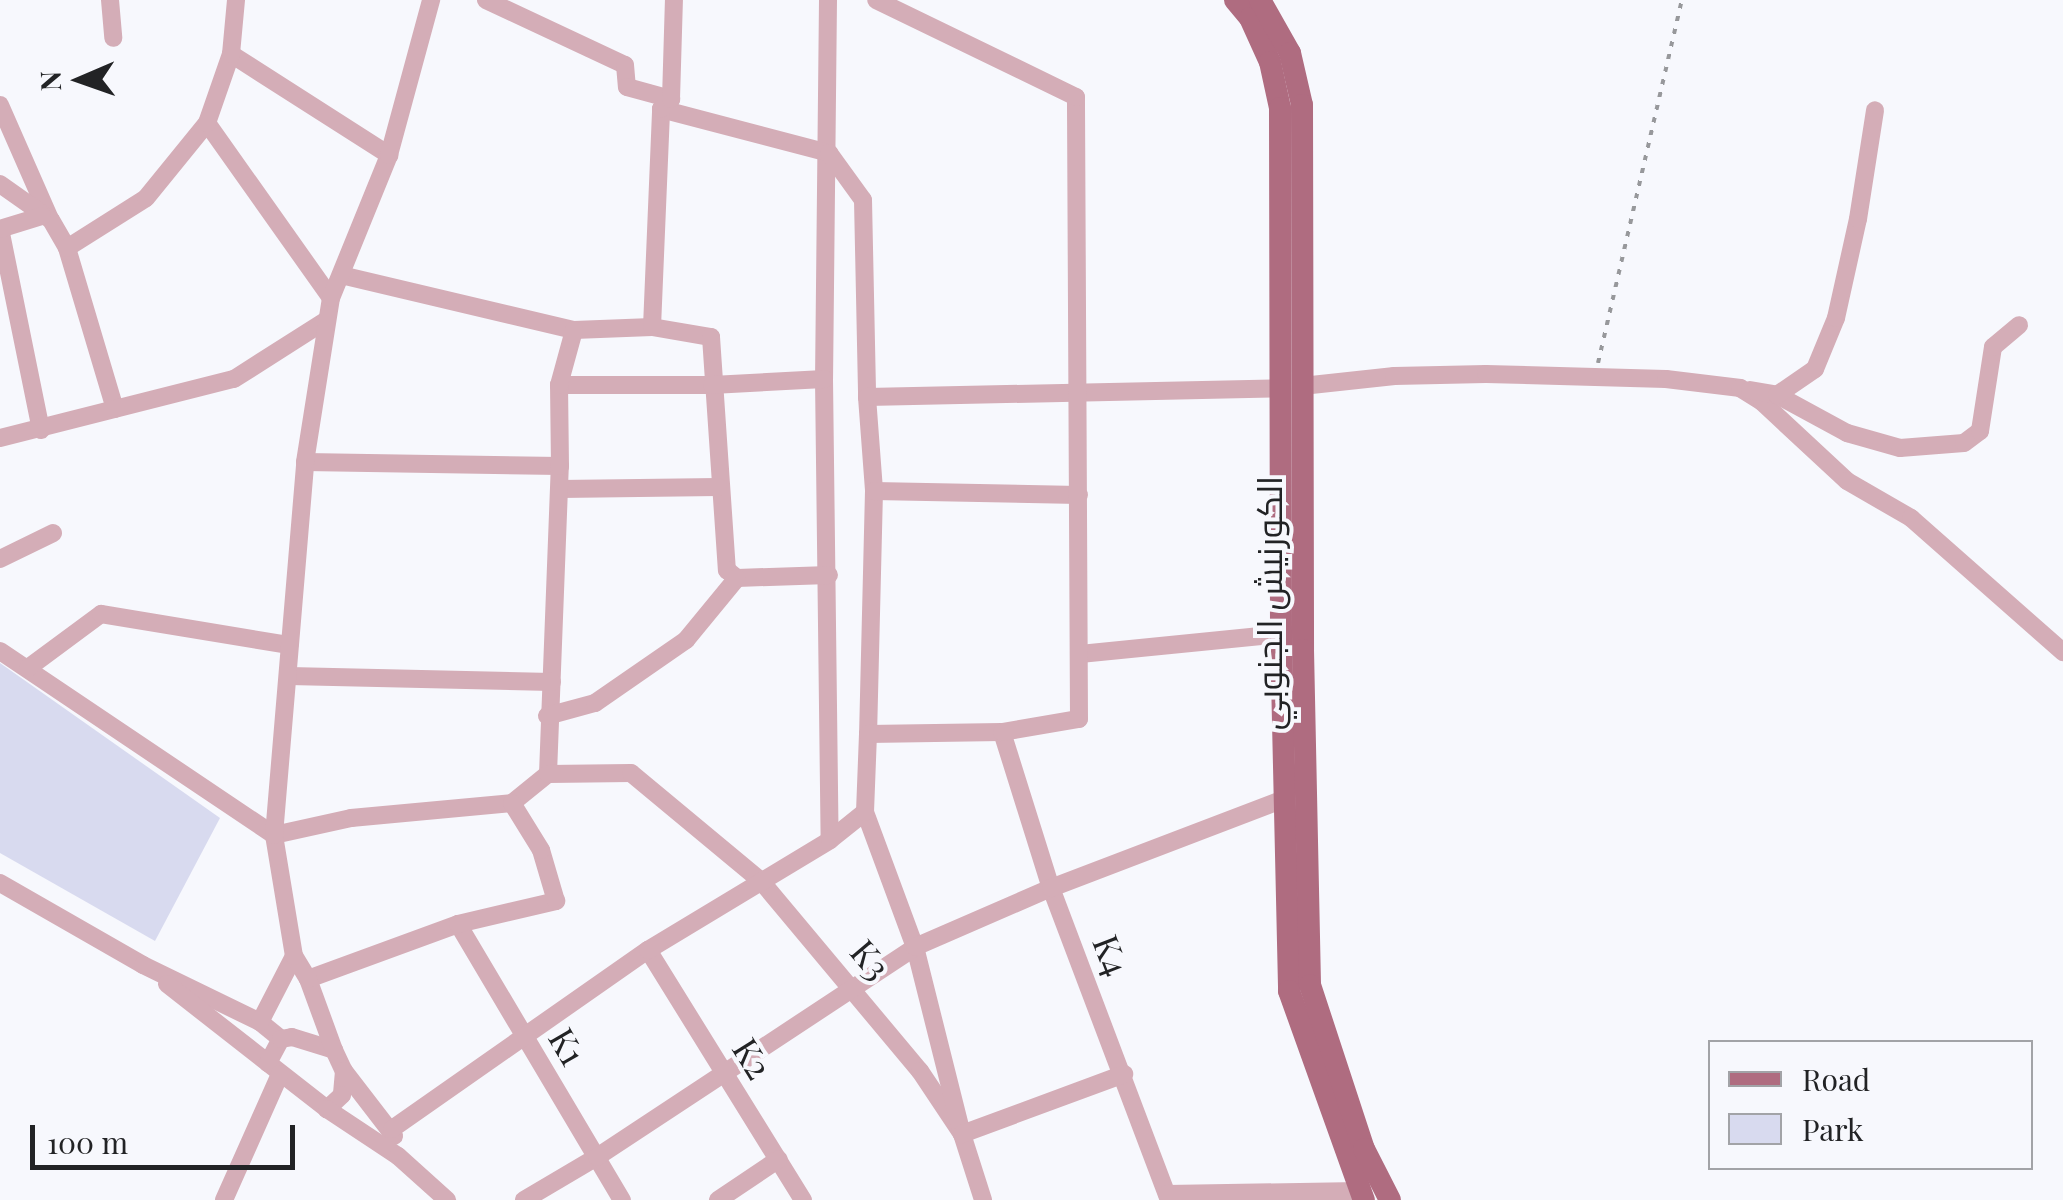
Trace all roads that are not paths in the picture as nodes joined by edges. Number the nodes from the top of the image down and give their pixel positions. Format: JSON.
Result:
{"nodes":[{"id":1,"x":110,"y":0,"type":"edge"},
{"id":2,"x":236,"y":0,"type":"edge"},
{"id":3,"x":432,"y":0,"type":"edge"},
{"id":4,"x":486,"y":0,"type":"edge"},
{"id":5,"x":674,"y":0,"type":"edge"},
{"id":6,"x":828,"y":0,"type":"edge"},
{"id":7,"x":876,"y":0,"type":"edge"},
{"id":8,"x":1235,"y":0,"type":"edge"},
{"id":9,"x":1260,"y":0,"type":"edge"},
{"id":10,"x":114,"y":38,"type":"dead end"},
{"id":11,"x":231,"y":54,"type":"junction"},
{"id":12,"x":666,"y":104,"type":"junction"},
{"id":13,"x":0,"y":105,"type":"edge"},
{"id":14,"x":1876,"y":110,"type":"dead end"},
{"id":15,"x":208,"y":123,"type":"junction"},
{"id":16,"x":829,"y":152,"type":"junction"},
{"id":17,"x":389,"y":154,"type":"junction"},
{"id":18,"x":0,"y":184,"type":"edge"},
{"id":19,"x":46,"y":218,"type":"junction"},
{"id":20,"x":67,"y":248,"type":"junction"},
{"id":21,"x":341,"y":275,"type":"junction"},
{"id":22,"x":331,"y":298,"type":"junction"},
{"id":23,"x":325,"y":321,"type":"junction"},
{"id":24,"x":2019,"y":325,"type":"dead end"},
{"id":25,"x":652,"y":327,"type":"junction"},
{"id":26,"x":574,"y":330,"type":"junction"},
{"id":27,"x":824,"y":378,"type":"junction"},
{"id":28,"x":559,"y":384,"type":"junction"},
{"id":29,"x":712,"y":385,"type":"junction"},
{"id":30,"x":1292,"y":387,"type":"junction"},
{"id":31,"x":1740,"y":388,"type":"junction"},
{"id":32,"x":1078,"y":394,"type":"junction"},
{"id":33,"x":1777,"y":395,"type":"junction"},
{"id":34,"x":867,"y":397,"type":"junction"},
{"id":35,"x":115,"y":409,"type":"junction"},
{"id":36,"x":41,"y":430,"type":"junction"},
{"id":37,"x":0,"y":438,"type":"edge"},
{"id":38,"x":304,"y":462,"type":"junction"},
{"id":39,"x":560,"y":466,"type":"junction"},
{"id":40,"x":718,"y":487,"type":"junction"},
{"id":41,"x":560,"y":488,"type":"junction"},
{"id":42,"x":874,"y":492,"type":"junction"},
{"id":43,"x":1079,"y":495,"type":"junction"},
{"id":44,"x":53,"y":533,"type":"dead end"},
{"id":45,"x":0,"y":558,"type":"edge"},
{"id":46,"x":829,"y":574,"type":"junction"},
{"id":47,"x":738,"y":578,"type":"junction"},
{"id":48,"x":1281,"y":634,"type":"junction"},
{"id":49,"x":289,"y":645,"type":"junction"},
{"id":50,"x":0,"y":651,"type":"edge"},
{"id":51,"x":2063,"y":652,"type":"edge"},
{"id":52,"x":1080,"y":654,"type":"junction"},
{"id":53,"x":28,"y":668,"type":"junction"},
{"id":54,"x":289,"y":676,"type":"junction"},
{"id":55,"x":552,"y":682,"type":"junction"},
{"id":56,"x":548,"y":716,"type":"junction"},
{"id":57,"x":1002,"y":732,"type":"junction"},
{"id":58,"x":868,"y":734,"type":"junction"},
{"id":59,"x":548,"y":774,"type":"junction"},
{"id":60,"x":1284,"y":799,"type":"junction"},
{"id":61,"x":512,"y":803,"type":"junction"},
{"id":62,"x":866,"y":812,"type":"junction"},
{"id":63,"x":274,"y":835,"type":"junction"},
{"id":64,"x":830,"y":840,"type":"junction"},
{"id":65,"x":761,"y":881,"type":"junction"},
{"id":66,"x":0,"y":883,"type":"edge"},
{"id":67,"x":1050,"y":888,"type":"junction"},
{"id":68,"x":458,"y":924,"type":"junction"},
{"id":69,"x":915,"y":947,"type":"junction"},
{"id":70,"x":648,"y":950,"type":"junction"},
{"id":71,"x":294,"y":956,"type":"junction"},
{"id":72,"x":143,"y":964,"type":"junction"},
{"id":73,"x":308,"y":979,"type":"junction"},
{"id":74,"x":854,"y":989,"type":"junction"},
{"id":75,"x":260,"y":1022,"type":"junction"},
{"id":76,"x":526,"y":1038,"type":"junction"},
{"id":77,"x":281,"y":1039,"type":"junction"},
{"id":78,"x":334,"y":1050,"type":"junction"},
{"id":79,"x":274,"y":1068,"type":"junction"},
{"id":80,"x":344,"y":1071,"type":"junction"},
{"id":81,"x":723,"y":1071,"type":"junction"},
{"id":82,"x":1124,"y":1074,"type":"junction"},
{"id":83,"x":327,"y":1108,"type":"junction"},
{"id":84,"x":392,"y":1128,"type":"junction"},
{"id":85,"x":962,"y":1134,"type":"junction"},
{"id":86,"x":398,"y":1156,"type":"junction"},
{"id":87,"x":598,"y":1157,"type":"junction"},
{"id":88,"x":778,"y":1159,"type":"junction"},
{"id":89,"x":1361,"y":1196,"type":"edge"},
{"id":90,"x":1168,"y":1197,"type":"edge"},
{"id":91,"x":224,"y":1200,"type":"edge"},
{"id":92,"x":447,"y":1200,"type":"edge"},
{"id":93,"x":524,"y":1200,"type":"edge"},
{"id":94,"x":622,"y":1200,"type":"edge"},
{"id":95,"x":718,"y":1200,"type":"edge"},
{"id":96,"x":803,"y":1200,"type":"edge"},
{"id":97,"x":983,"y":1200,"type":"edge"},
{"id":98,"x":1390,"y":1200,"type":"edge"}],
"edges":[{"from":1,"to":10,"type":"street"},
{"from":2,"to":11,"type":"street"},
{"from":3,"to":17,"type":"street"},
{"from":4,"to":12,"type":"street"},
{"from":5,"to":12,"type":"street"},
{"from":6,"to":16,"type":"street"},
{"from":7,"to":32,"type":"street"},
{"from":8,"to":30,"type":"main road","name":"الكورنيش الجنوبي"},
{"from":9,"to":30,"type":"main road","name":"الكورنيش الجنوبي"},
{"from":11,"to":15,"type":"street"},
{"from":11,"to":17,"type":"street"},
{"from":12,"to":16,"type":"street"},
{"from":12,"to":25,"type":"street"},
{"from":13,"to":19,"type":"street"},
{"from":14,"to":33,"type":"street"},
{"from":15,"to":20,"type":"street"},
{"from":15,"to":22,"type":"street"},
{"from":16,"to":27,"type":"street"},
{"from":16,"to":34,"type":"street"},
{"from":17,"to":21,"type":"street"},
{"from":18,"to":19,"type":"street"},
{"from":19,"to":20,"type":"street"},
{"from":19,"to":36,"type":"street"},
{"from":20,"to":35,"type":"street"},
{"from":21,"to":22,"type":"street"},
{"from":21,"to":26,"type":"street"},
{"from":22,"to":23,"type":"street"},
{"from":23,"to":35,"type":"street"},
{"from":23,"to":38,"type":"street"},
{"from":24,"to":33,"type":"street"},
{"from":25,"to":26,"type":"street"},
{"from":25,"to":29,"type":"street"},
{"from":26,"to":28,"type":"street"},
{"from":27,"to":29,"type":"street"},
{"from":27,"to":46,"type":"street"},
{"from":28,"to":29,"type":"street"},
{"from":28,"to":39,"type":"street"},
{"from":29,"to":40,"type":"street"},
{"from":30,"to":31,"type":"street"},
{"from":30,"to":32,"type":"street"},
{"from":30,"to":48,"type":"main road","name":"الكورنيش الجنوبي"},
{"from":30,"to":98,"type":"main road","name":"الكورنيش الجنوبي"},
{"from":31,"to":33,"type":"street"},
{"from":31,"to":51,"type":"street"},
{"from":32,"to":34,"type":"street"},
{"from":32,"to":43,"type":"street"},
{"from":34,"to":42,"type":"street"},
{"from":35,"to":36,"type":"street"},
{"from":36,"to":37,"type":"street"},
{"from":38,"to":39,"type":"street"},
{"from":38,"to":49,"type":"street"},
{"from":39,"to":41,"type":"street"},
{"from":40,"to":41,"type":"street"},
{"from":40,"to":47,"type":"street"},
{"from":41,"to":55,"type":"street"},
{"from":42,"to":43,"type":"street"},
{"from":42,"to":58,"type":"street"},
{"from":43,"to":52,"type":"street"},
{"from":44,"to":45,"type":"street"},
{"from":46,"to":47,"type":"street"},
{"from":46,"to":64,"type":"street"},
{"from":47,"to":56,"type":"street"},
{"from":48,"to":52,"type":"street"},
{"from":48,"to":60,"type":"main road","name":"الكورنيش الجنوبي"},
{"from":49,"to":53,"type":"street"},
{"from":49,"to":54,"type":"street"},
{"from":50,"to":53,"type":"street"},
{"from":52,"to":57,"type":"street"},
{"from":53,"to":63,"type":"street"},
{"from":54,"to":55,"type":"street"},
{"from":54,"to":63,"type":"street"},
{"from":55,"to":56,"type":"street"},
{"from":56,"to":59,"type":"street"},
{"from":57,"to":58,"type":"street"},
{"from":57,"to":67,"type":"street","name":"K4"},
{"from":58,"to":62,"type":"street"},
{"from":59,"to":61,"type":"street"},
{"from":59,"to":65,"type":"street","name":"K3"},
{"from":60,"to":67,"type":"street"},
{"from":60,"to":89,"type":"main road","name":"الكورنيش الجنوبي"},
{"from":61,"to":63,"type":"street"},
{"from":61,"to":68,"type":"street"},
{"from":62,"to":64,"type":"street"},
{"from":62,"to":69,"type":"street"},
{"from":63,"to":71,"type":"street"},
{"from":64,"to":65,"type":"street"},
{"from":65,"to":70,"type":"street"},
{"from":65,"to":74,"type":"street","name":"K3"},
{"from":66,"to":72,"type":"street"},
{"from":67,"to":69,"type":"street"},
{"from":67,"to":82,"type":"street","name":"K4"},
{"from":68,"to":73,"type":"street"},
{"from":68,"to":76,"type":"street","name":"K1"},
{"from":69,"to":74,"type":"street"},
{"from":69,"to":85,"type":"street"},
{"from":70,"to":76,"type":"street"},
{"from":70,"to":81,"type":"street","name":"K2"},
{"from":71,"to":73,"type":"street"},
{"from":71,"to":75,"type":"street"},
{"from":72,"to":75,"type":"street"},
{"from":72,"to":79,"type":"street"},
{"from":73,"to":78,"type":"street"},
{"from":74,"to":81,"type":"street"},
{"from":74,"to":85,"type":"street","name":"K3"},
{"from":75,"to":77,"type":"street"},
{"from":76,"to":84,"type":"street"},
{"from":76,"to":87,"type":"street","name":"K1"},
{"from":77,"to":78,"type":"street"},
{"from":77,"to":79,"type":"street"},
{"from":78,"to":80,"type":"street"},
{"from":79,"to":83,"type":"street"},
{"from":79,"to":91,"type":"street"},
{"from":80,"to":83,"type":"street"},
{"from":80,"to":84,"type":"street"},
{"from":81,"to":87,"type":"street"},
{"from":81,"to":88,"type":"street","name":"K2"},
{"from":82,"to":85,"type":"street"},
{"from":82,"to":90,"type":"street","name":"K4"},
{"from":83,"to":86,"type":"street"},
{"from":84,"to":86,"type":"street"},
{"from":85,"to":97,"type":"street","name":"K3"},
{"from":86,"to":92,"type":"street"},
{"from":87,"to":93,"type":"street"},
{"from":87,"to":94,"type":"street","name":"K1"},
{"from":88,"to":95,"type":"street"},
{"from":88,"to":96,"type":"street","name":"K2"},
{"from":89,"to":90,"type":"street"}]}
